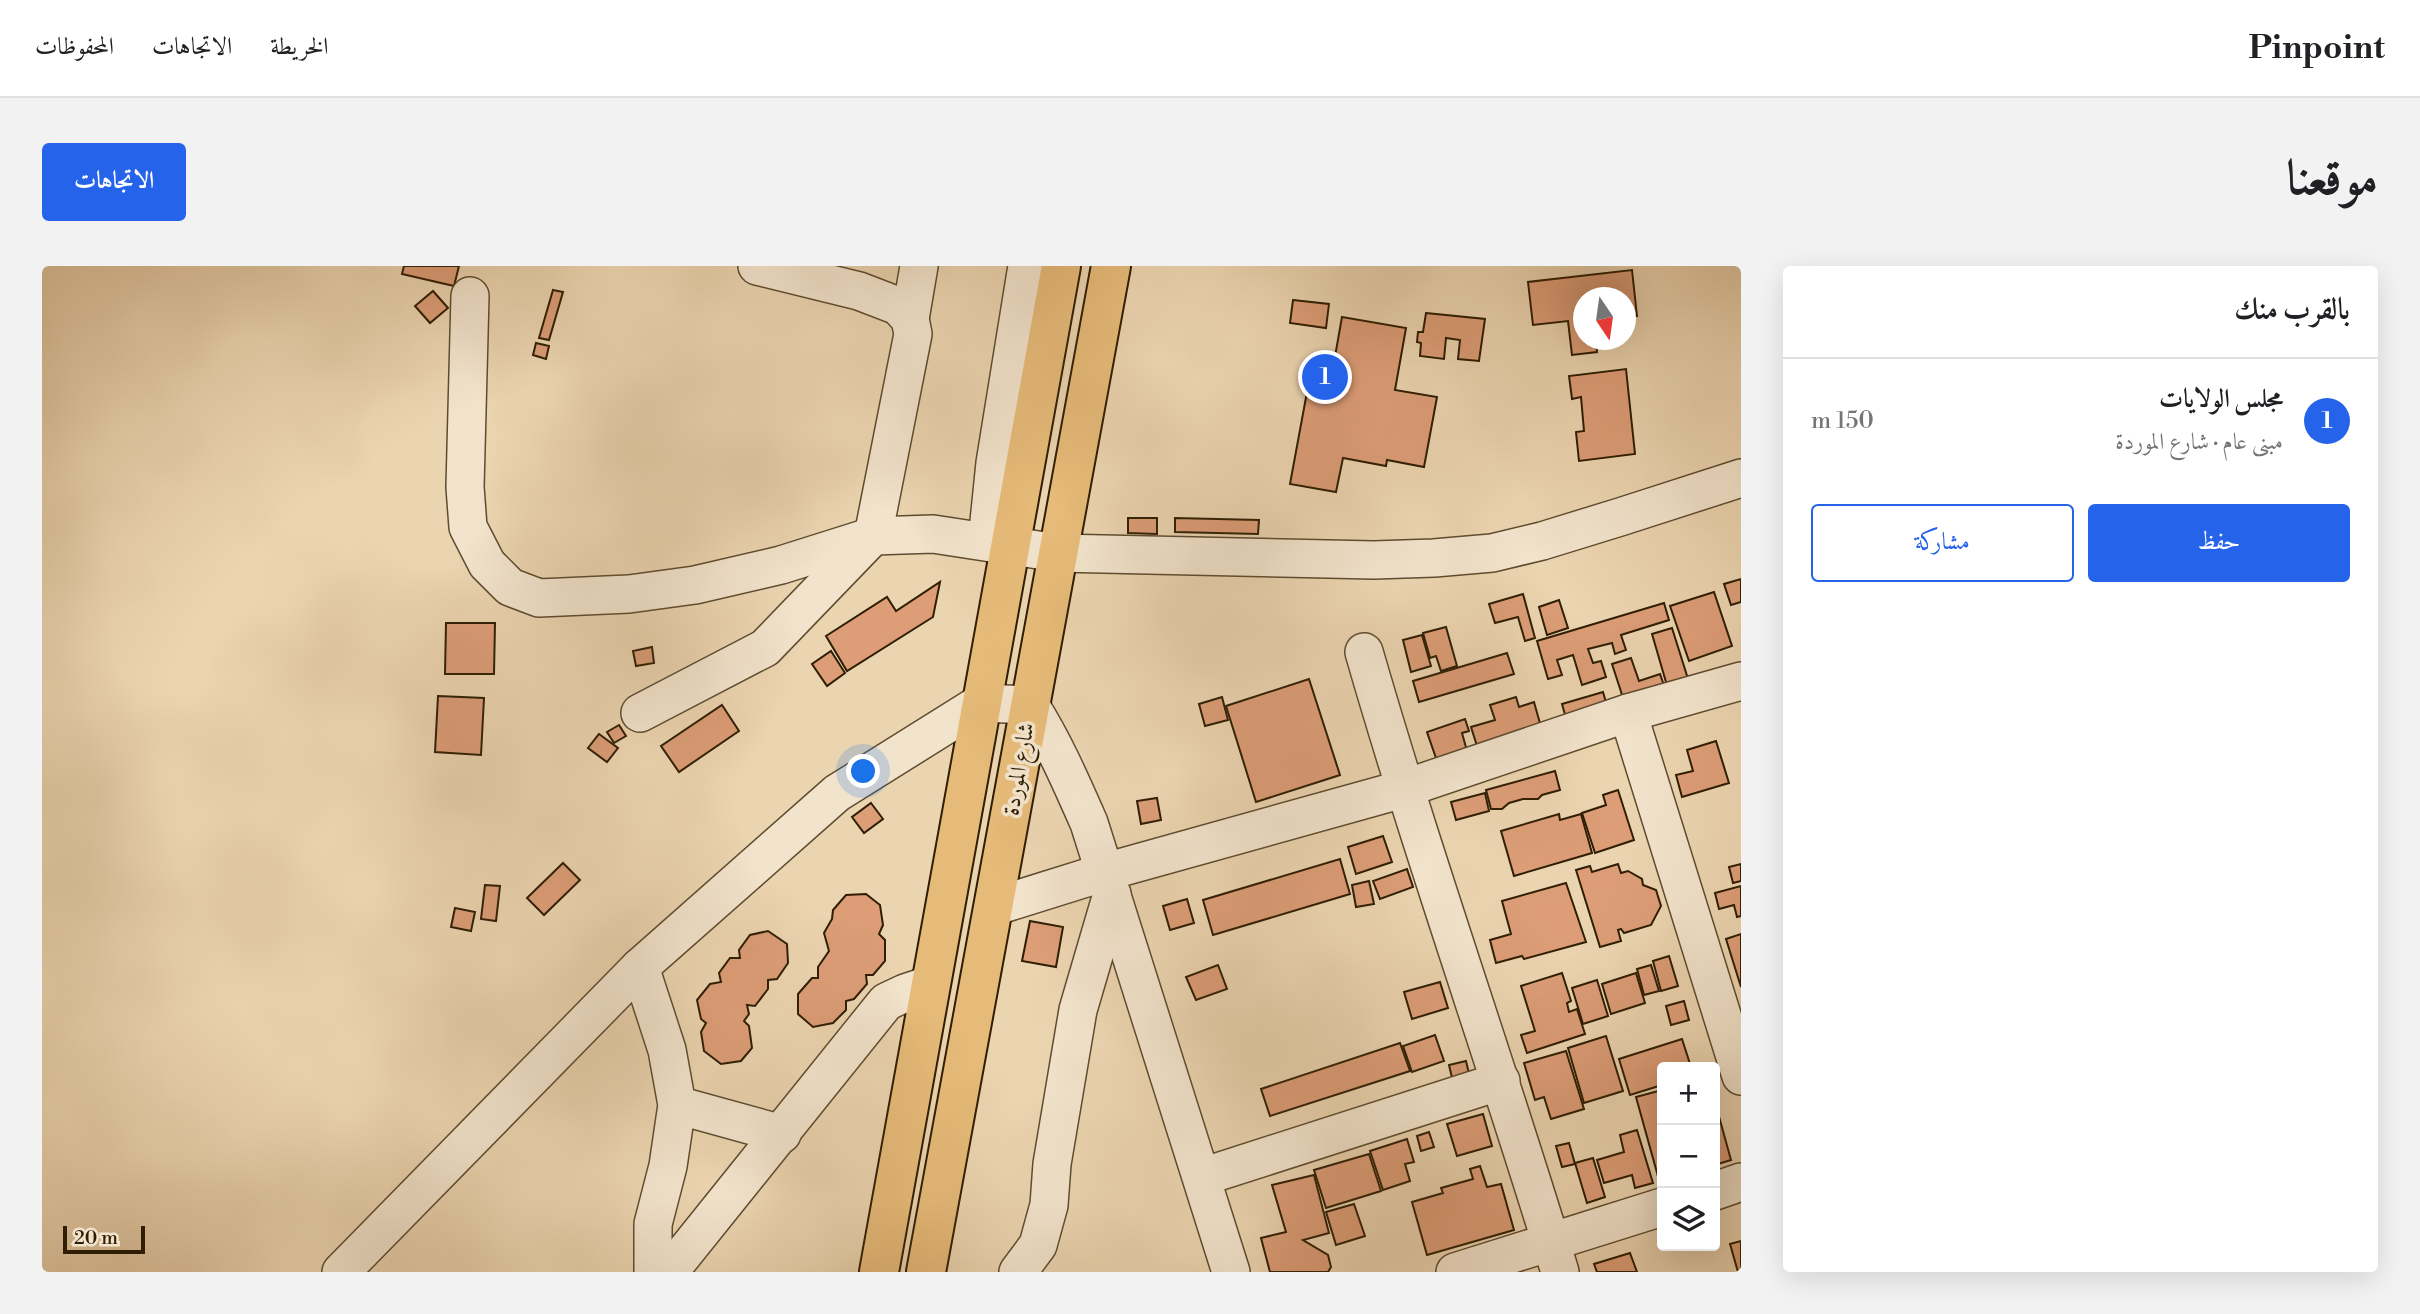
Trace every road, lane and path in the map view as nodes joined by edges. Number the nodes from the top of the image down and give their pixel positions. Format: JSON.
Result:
{"nodes":[{"id":1,"x":757,"y":266,"type":"edge"},
{"id":2,"x":919,"y":266,"type":"edge"},
{"id":3,"x":1027,"y":266,"type":"edge"},
{"id":4,"x":1061,"y":266,"type":"edge"},
{"id":5,"x":1111,"y":266,"type":"edge"},
{"id":6,"x":470,"y":296,"type":"dead end"},
{"id":7,"x":910,"y":319,"type":"junction"},
{"id":8,"x":1741,"y":478,"type":"edge"},
{"id":9,"x":873,"y":536,"type":"junction"},
{"id":10,"x":998,"y":543,"type":"junction"},
{"id":11,"x":1058,"y":554,"type":"junction"},
{"id":12,"x":1364,"y":652,"type":"dead end"},
{"id":13,"x":1741,"y":681,"type":"edge"},
{"id":14,"x":981,"y":703,"type":"junction"},
{"id":15,"x":1030,"y":705,"type":"junction"},
{"id":16,"x":640,"y":713,"type":"dead end"},
{"id":17,"x":1628,"y":713,"type":"junction"},
{"id":18,"x":1404,"y":789,"type":"junction"},
{"id":19,"x":1108,"y":883,"type":"junction"},
{"id":20,"x":993,"y":907,"type":"junction"},
{"id":21,"x":640,"y":967,"type":"junction"},
{"id":22,"x":929,"y":985,"type":"junction"},
{"id":23,"x":1741,"y":1076,"type":"edge"},
{"id":24,"x":1501,"y":1081,"type":"junction"},
{"id":25,"x":677,"y":1105,"type":"junction"},
{"id":26,"x":782,"y":1134,"type":"junction"},
{"id":27,"x":1202,"y":1177,"type":"junction"},
{"id":28,"x":1741,"y":1182,"type":"edge"},
{"id":29,"x":1720,"y":1189,"type":"edge"},
{"id":30,"x":1657,"y":1209,"type":"edge"},
{"id":31,"x":1556,"y":1257,"type":"edge"},
{"id":32,"x":341,"y":1272,"type":"edge"},
{"id":33,"x":653,"y":1272,"type":"edge"},
{"id":34,"x":670,"y":1272,"type":"edge"},
{"id":35,"x":879,"y":1272,"type":"edge"},
{"id":36,"x":926,"y":1272,"type":"edge"},
{"id":37,"x":1018,"y":1272,"type":"edge"},
{"id":38,"x":1231,"y":1272,"type":"edge"},
{"id":39,"x":1455,"y":1272,"type":"edge"}],
"edges":[{"from":1,"to":7,"type":"street"},
{"from":2,"to":7,"type":"street"},
{"from":3,"to":10,"type":"street"},
{"from":4,"to":10,"type":"main road"},
{"from":5,"to":11,"type":"main road","name":"شارع الموردة"},
{"from":6,"to":9,"type":"street"},
{"from":7,"to":9,"type":"street"},
{"from":8,"to":11,"type":"street"},
{"from":9,"to":10,"type":"street"},
{"from":9,"to":16,"type":"street"},
{"from":10,"to":11,"type":"street"},
{"from":10,"to":14,"type":"main road"},
{"from":11,"to":15,"type":"main road","name":"شارع الموردة"},
{"from":12,"to":18,"type":"street"},
{"from":13,"to":17,"type":"street"},
{"from":14,"to":15,"type":"street"},
{"from":14,"to":21,"type":"street"},
{"from":14,"to":22,"type":"main road"},
{"from":15,"to":19,"type":"street"},
{"from":15,"to":20,"type":"main road","name":"شارع الموردة"},
{"from":17,"to":18,"type":"street"},
{"from":17,"to":23,"type":"street"},
{"from":18,"to":19,"type":"street"},
{"from":18,"to":24,"type":"street"},
{"from":19,"to":20,"type":"street"},
{"from":19,"to":27,"type":"street"},
{"from":19,"to":37,"type":"street"},
{"from":20,"to":36,"type":"main road","name":"شارع الموردة"},
{"from":21,"to":25,"type":"street"},
{"from":21,"to":32,"type":"street"},
{"from":22,"to":26,"type":"street"},
{"from":22,"to":35,"type":"main road"},
{"from":24,"to":27,"type":"street"},
{"from":24,"to":31,"type":"street"},
{"from":25,"to":26,"type":"street"},
{"from":25,"to":33,"type":"street"},
{"from":26,"to":34,"type":"street"},
{"from":27,"to":38,"type":"street"},
{"from":28,"to":29,"type":"street"},
{"from":30,"to":31,"type":"street"},
{"from":31,"to":39,"type":"street"}]}
